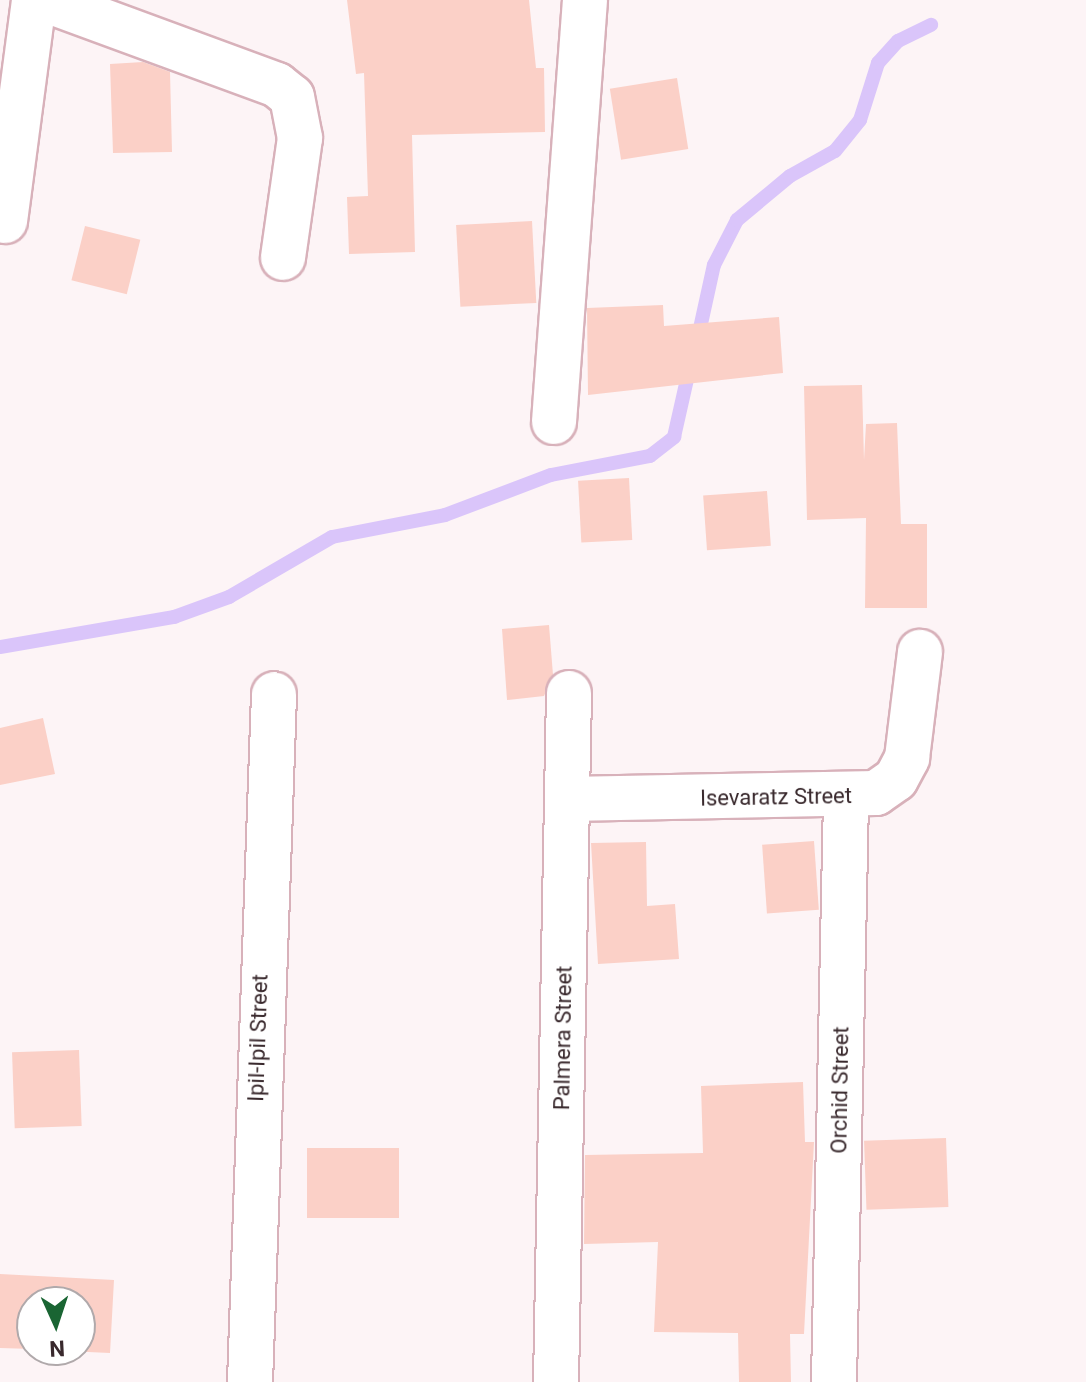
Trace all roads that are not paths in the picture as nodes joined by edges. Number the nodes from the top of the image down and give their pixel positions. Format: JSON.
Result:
{"nodes":[{"id":1,"x":34,"y":0,"type":"edge"},
{"id":2,"x":46,"y":0,"type":"edge"},
{"id":3,"x":585,"y":0,"type":"edge"},
{"id":4,"x":5,"y":221,"type":"dead end"},
{"id":5,"x":283,"y":258,"type":"dead end"},
{"id":6,"x":554,"y":422,"type":"dead end"},
{"id":7,"x":920,"y":652,"type":"dead end"},
{"id":8,"x":569,"y":693,"type":"dead end"},
{"id":9,"x":274,"y":694,"type":"dead end"},
{"id":10,"x":846,"y":798,"type":"junction"},
{"id":11,"x":568,"y":799,"type":"junction"},
{"id":12,"x":250,"y":1382,"type":"edge"},
{"id":13,"x":556,"y":1382,"type":"edge"},
{"id":14,"x":834,"y":1382,"type":"edge"}],
"edges":[{"from":1,"to":4,"type":"street"},
{"from":2,"to":5,"type":"street"},
{"from":3,"to":6,"type":"street"},
{"from":7,"to":10,"type":"street","name":"Isevaratz Street"},
{"from":8,"to":11,"type":"street","name":"Palmera Street"},
{"from":9,"to":12,"type":"street","name":"Ipil-Ipil Street"},
{"from":10,"to":11,"type":"street","name":"Isevaratz Street"},
{"from":10,"to":14,"type":"street","name":"Orchid Street"},
{"from":11,"to":13,"type":"street","name":"Palmera Street"}]}
